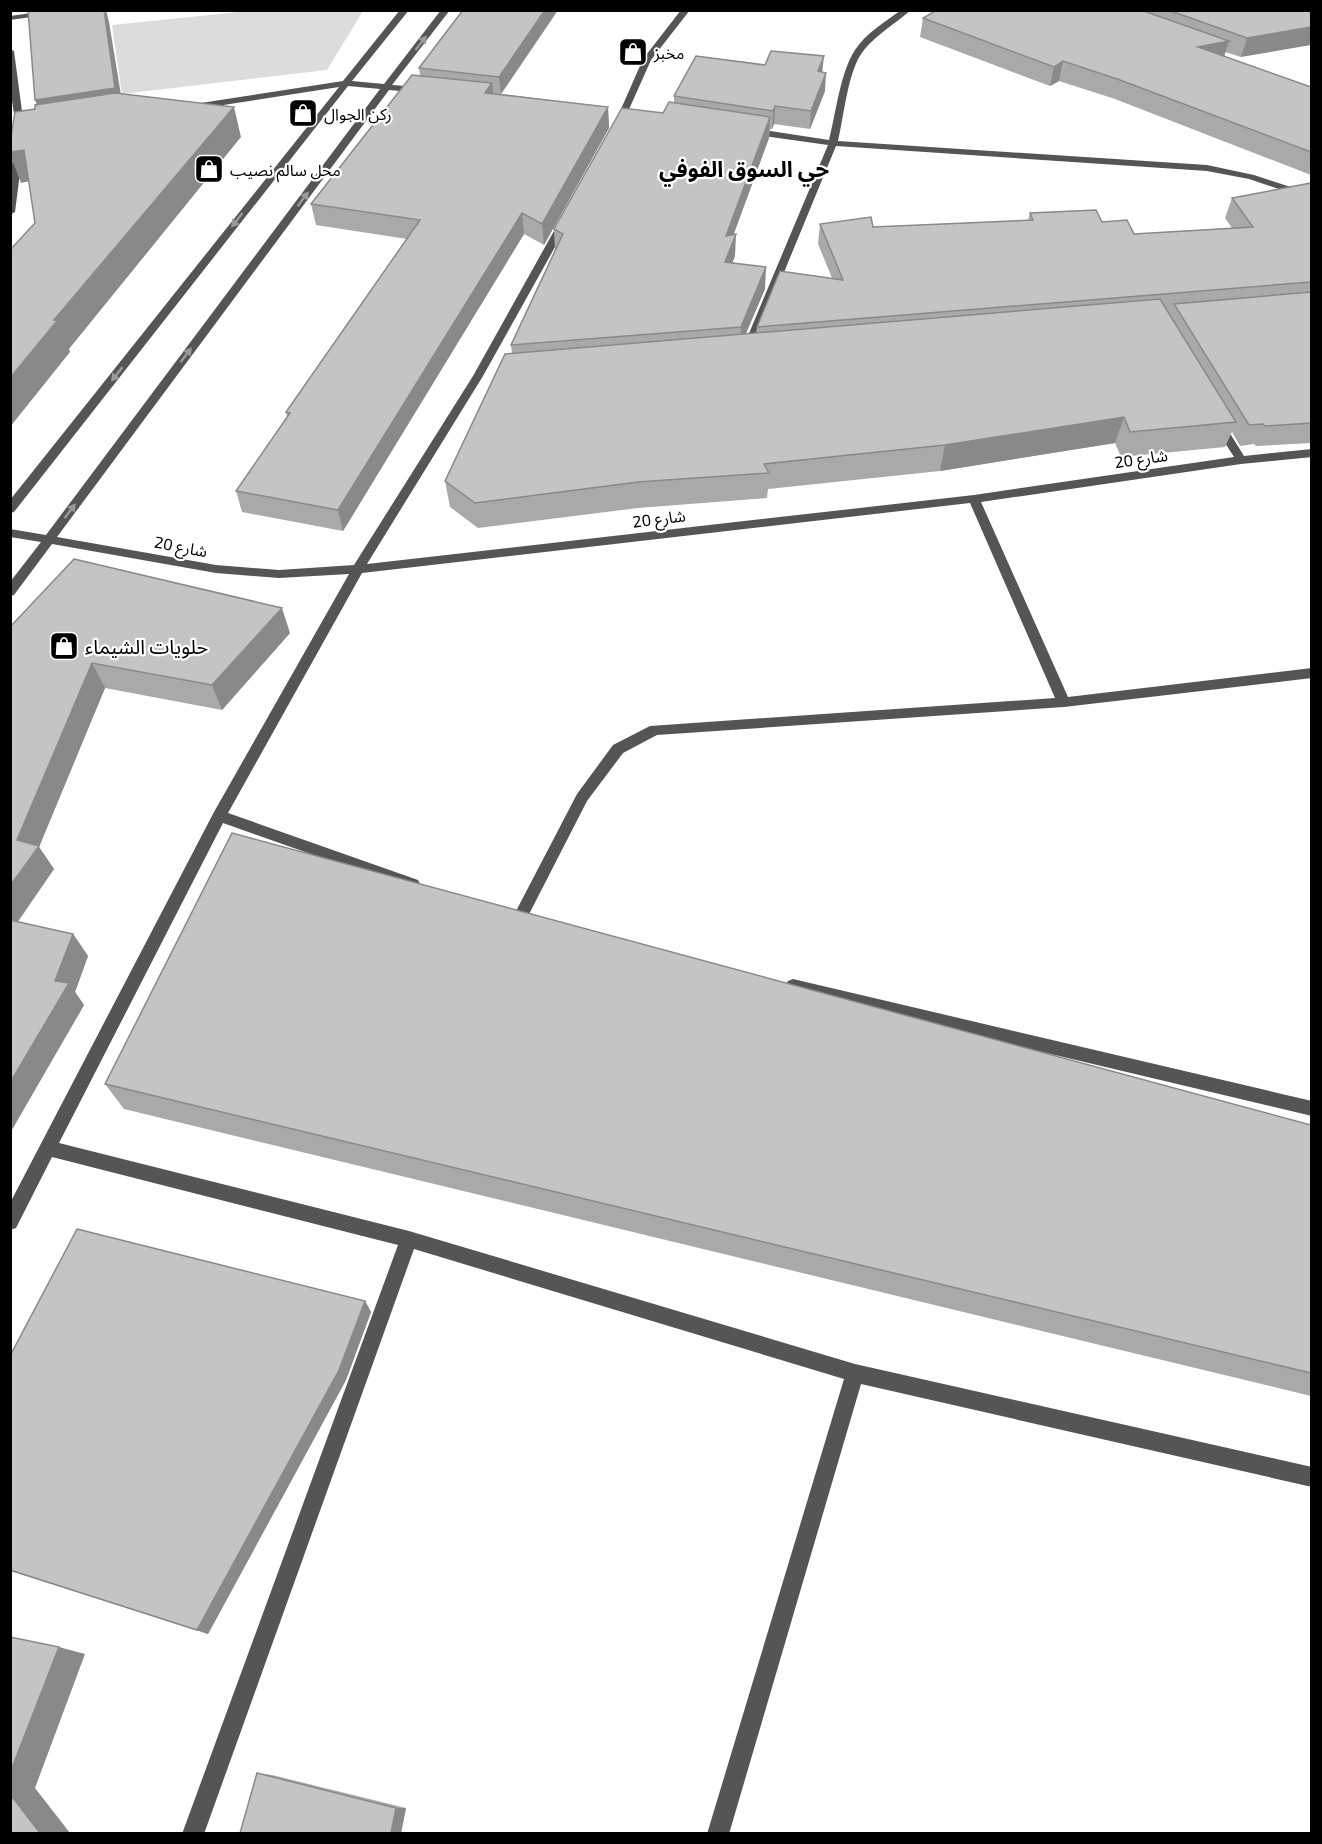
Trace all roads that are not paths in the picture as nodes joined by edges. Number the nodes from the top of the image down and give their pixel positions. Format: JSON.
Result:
{"nodes":[{"id":1,"x":78,"y":10,"type":"edge"},
{"id":2,"x":405,"y":10,"type":"edge"},
{"id":3,"x":446,"y":10,"type":"edge"},
{"id":4,"x":687,"y":10,"type":"edge"},
{"id":5,"x":907,"y":10,"type":"edge"},
{"id":6,"x":10,"y":18,"type":"edge"},
{"id":7,"x":10,"y":51,"type":"edge"},
{"id":8,"x":345,"y":83,"type":"junction"},
{"id":9,"x":387,"y":86,"type":"junction"},
{"id":10,"x":434,"y":91,"type":"edge"},
{"id":11,"x":183,"y":108,"type":"edge"},
{"id":12,"x":740,"y":129,"type":"edge"},
{"id":13,"x":33,"y":132,"type":"edge"},
{"id":14,"x":613,"y":133,"type":"edge"},
{"id":15,"x":21,"y":134,"type":"junction"},
{"id":16,"x":10,"y":136,"type":"edge"},
{"id":17,"x":833,"y":142,"type":"junction"},
{"id":18,"x":1311,"y":197,"type":"edge"},
{"id":19,"x":10,"y":212,"type":"edge"},
{"id":20,"x":568,"y":214,"type":"edge"},
{"id":21,"x":758,"y":351,"type":"edge"},
{"id":22,"x":746,"y":352,"type":"junction"},
{"id":23,"x":734,"y":353,"type":"edge"},
{"id":24,"x":1210,"y":410,"type":"edge"},
{"id":25,"x":1311,"y":453,"type":"edge"},
{"id":26,"x":1241,"y":460,"type":"junction"},
{"id":27,"x":974,"y":499,"type":"junction"},
{"id":28,"x":10,"y":509,"type":"edge"},
{"id":29,"x":10,"y":533,"type":"edge"},
{"id":30,"x":50,"y":538,"type":"junction"},
{"id":31,"x":358,"y":569,"type":"junction"},
{"id":32,"x":10,"y":592,"type":"edge"},
{"id":33,"x":1311,"y":673,"type":"edge"},
{"id":34,"x":1064,"y":702,"type":"junction"},
{"id":35,"x":219,"y":816,"type":"junction"},
{"id":36,"x":430,"y":890,"type":"edge"},
{"id":37,"x":496,"y":913,"type":"edge"},
{"id":38,"x":775,"y":981,"type":"edge"},
{"id":39,"x":1311,"y":1109,"type":"edge"},
{"id":40,"x":48,"y":1148,"type":"junction"},
{"id":41,"x":10,"y":1222,"type":"edge"},
{"id":42,"x":409,"y":1239,"type":"junction"},
{"id":43,"x":855,"y":1373,"type":"junction"},
{"id":44,"x":1311,"y":1477,"type":"edge"},
{"id":45,"x":193,"y":1833,"type":"edge"},
{"id":46,"x":718,"y":1833,"type":"edge"}],
"edges":[{"from":1,"to":6,"type":"street"},
{"from":2,"to":8,"type":"street"},
{"from":9,"to":3,"type":"street","one_way":true},
{"from":4,"to":14,"type":"street"},
{"from":5,"to":17,"type":"street"},
{"from":7,"to":15,"type":"street"},
{"from":8,"to":9,"type":"street"},
{"from":8,"to":11,"type":"street"},
{"from":8,"to":28,"type":"street","one_way":true},
{"from":9,"to":10,"type":"street"},
{"from":30,"to":9,"type":"street","one_way":true},
{"from":12,"to":17,"type":"street"},
{"from":13,"to":15,"type":"street"},
{"from":15,"to":16,"type":"street"},
{"from":15,"to":19,"type":"street"},
{"from":17,"to":18,"type":"street"},
{"from":17,"to":22,"type":"street"},
{"from":20,"to":31,"type":"street"},
{"from":21,"to":22,"type":"street"},
{"from":22,"to":23,"type":"street"},
{"from":24,"to":26,"type":"street"},
{"from":25,"to":26,"type":"street","name":"شارع 20"},
{"from":26,"to":27,"type":"street","name":"شارع 20"},
{"from":27,"to":31,"type":"street","name":"شارع 20"},
{"from":27,"to":34,"type":"street"},
{"from":29,"to":30,"type":"street","name":"شارع 20"},
{"from":30,"to":31,"type":"street","name":"شارع 20"},
{"from":30,"to":32,"type":"street"},
{"from":31,"to":35,"type":"street"},
{"from":33,"to":34,"type":"street"},
{"from":34,"to":37,"type":"street"},
{"from":35,"to":36,"type":"street"},
{"from":35,"to":40,"type":"street"},
{"from":38,"to":39,"type":"street"},
{"from":40,"to":41,"type":"street"},
{"from":40,"to":42,"type":"street"},
{"from":42,"to":43,"type":"street"},
{"from":42,"to":45,"type":"street"},
{"from":43,"to":44,"type":"street"},
{"from":43,"to":46,"type":"street"}]}
